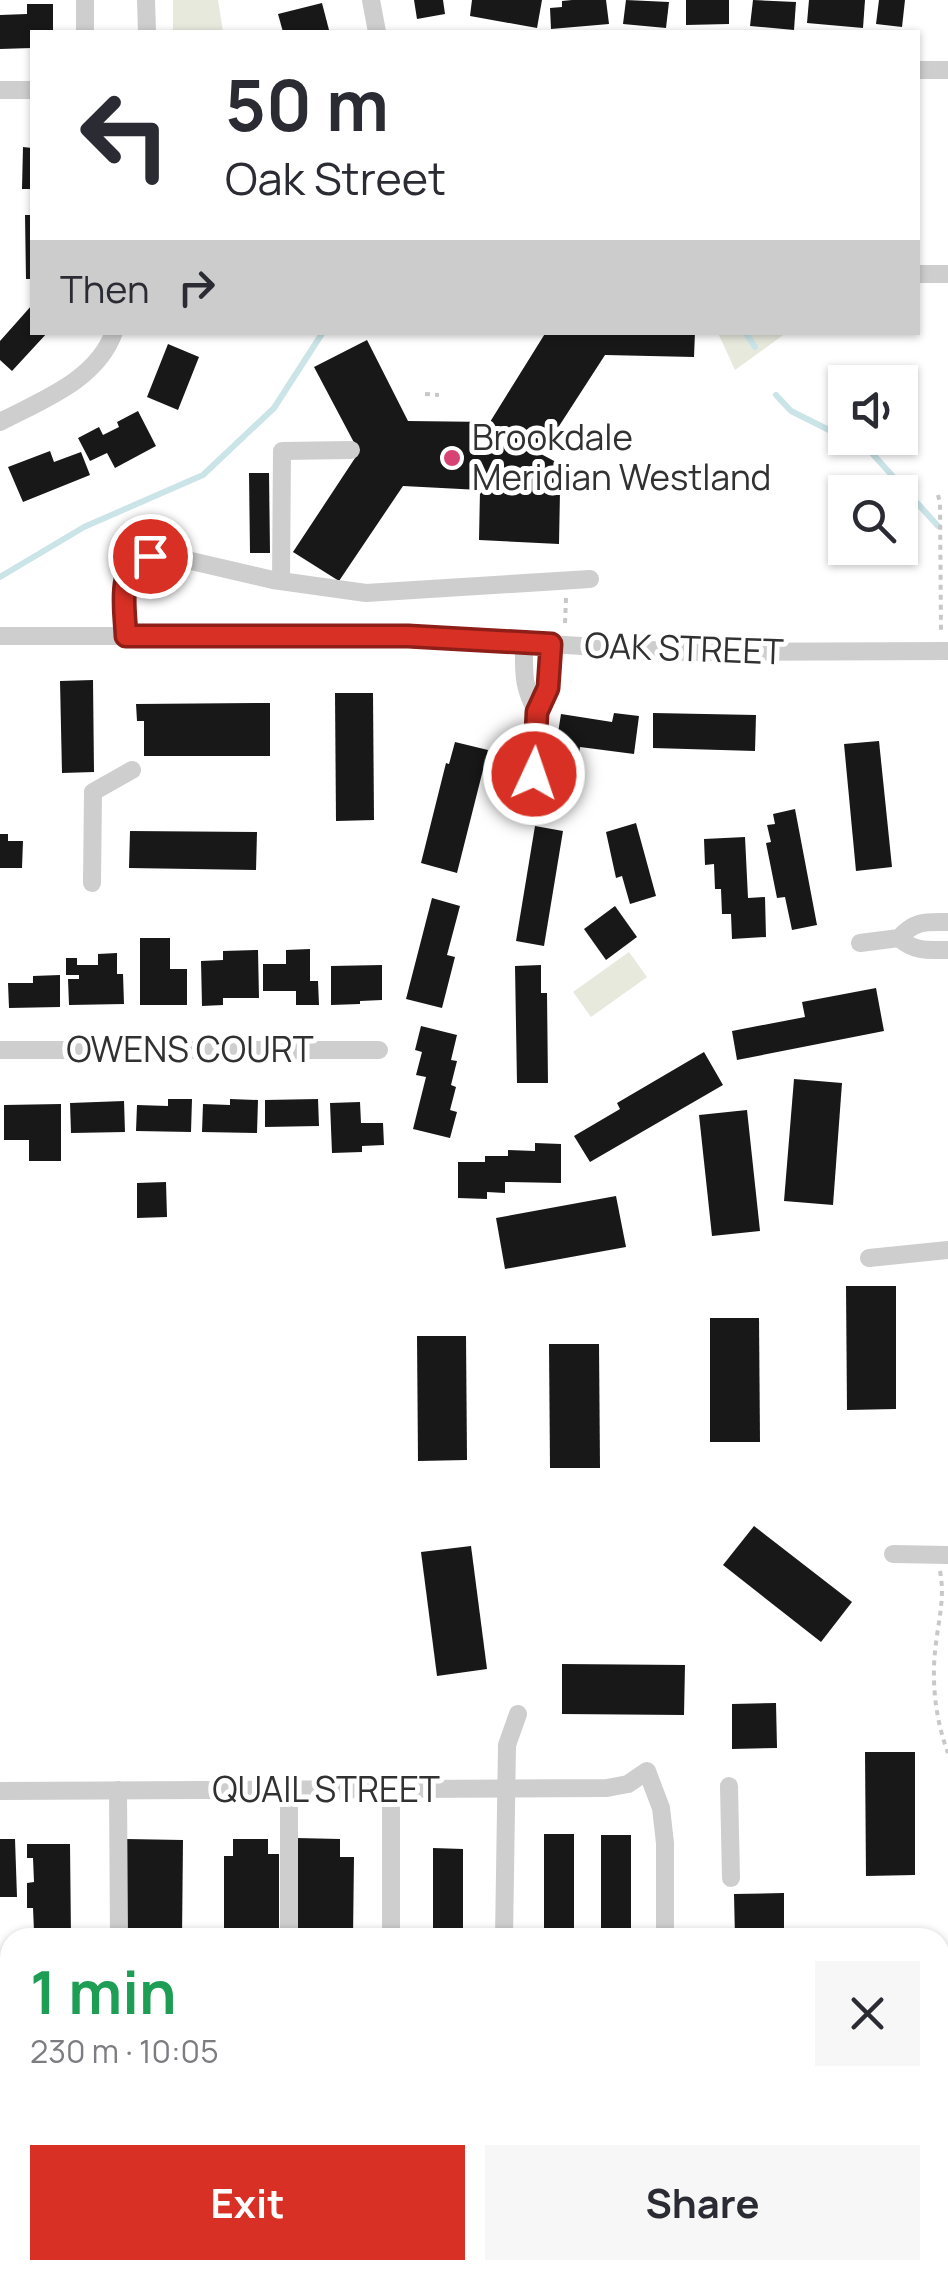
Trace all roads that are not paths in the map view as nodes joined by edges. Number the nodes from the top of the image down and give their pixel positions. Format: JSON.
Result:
{"nodes":[{"id":1,"x":85,"y":0,"type":"edge"},
{"id":2,"x":146,"y":0,"type":"edge"},
{"id":3,"x":371,"y":0,"type":"edge"},
{"id":4,"x":85,"y":30,"type":"edge"},
{"id":5,"x":147,"y":30,"type":"edge"},
{"id":6,"x":376,"y":30,"type":"edge"},
{"id":7,"x":920,"y":70,"type":"edge"},
{"id":8,"x":948,"y":70,"type":"edge"},
{"id":9,"x":0,"y":90,"type":"edge"},
{"id":10,"x":30,"y":90,"type":"edge"},
{"id":11,"x":920,"y":274,"type":"edge"},
{"id":12,"x":948,"y":274,"type":"edge"},
{"id":13,"x":113,"y":335,"type":"edge"},
{"id":14,"x":0,"y":422,"type":"edge"},
{"id":15,"x":350,"y":450,"type":"dead end"},
{"id":16,"x":590,"y":580,"type":"dead end"},
{"id":17,"x":280,"y":581,"type":"junction"},
{"id":18,"x":0,"y":636,"type":"edge"},
{"id":19,"x":126,"y":636,"type":"junction"},
{"id":20,"x":524,"y":643,"type":"junction"},
{"id":21,"x":551,"y":644,"type":"junction"},
{"id":22,"x":944,"y":652,"type":"edge"},
{"id":23,"x":537,"y":712,"type":"junction"},
{"id":24,"x":132,"y":770,"type":"dead end"},
{"id":25,"x":534,"y":774,"type":"dead end"},
{"id":26,"x":92,"y":883,"type":"dead end"},
{"id":27,"x":948,"y":922,"type":"edge"},
{"id":28,"x":899,"y":938,"type":"junction"},
{"id":29,"x":860,"y":944,"type":"dead end"},
{"id":30,"x":948,"y":950,"type":"edge"},
{"id":31,"x":0,"y":1050,"type":"edge"},
{"id":32,"x":380,"y":1050,"type":"dead end"},
{"id":33,"x":948,"y":1250,"type":"edge"},
{"id":34,"x":870,"y":1258,"type":"dead end"},
{"id":35,"x":893,"y":1554,"type":"dead end"},
{"id":36,"x":944,"y":1561,"type":"edge"},
{"id":37,"x":518,"y":1714,"type":"dead end"},
{"id":38,"x":728,"y":1786,"type":"dead end"},
{"id":39,"x":506,"y":1788,"type":"junction"},
{"id":40,"x":118,"y":1790,"type":"junction"},
{"id":41,"x":289,"y":1790,"type":"junction"},
{"id":42,"x":391,"y":1790,"type":"junction"},
{"id":43,"x":0,"y":1791,"type":"edge"},
{"id":44,"x":731,"y":1878,"type":"dead end"},
{"id":45,"x":119,"y":1928,"type":"edge"},
{"id":46,"x":289,"y":1928,"type":"edge"},
{"id":47,"x":392,"y":1928,"type":"edge"},
{"id":48,"x":504,"y":1928,"type":"edge"},
{"id":49,"x":666,"y":1928,"type":"edge"}],
"edges":[{"from":1,"to":4,"type":"street"},
{"from":2,"to":5,"type":"street"},
{"from":3,"to":6,"type":"street"},
{"from":7,"to":8,"type":"street"},
{"from":9,"to":10,"type":"street"},
{"from":11,"to":12,"type":"street"},
{"from":13,"to":14,"type":"street"},
{"from":15,"to":17,"type":"street"},
{"from":16,"to":17,"type":"street"},
{"from":17,"to":19,"type":"street"},
{"from":18,"to":19,"type":"street","name":"OAK STREET"},
{"from":19,"to":20,"type":"street","name":"OAK STREET"},
{"from":20,"to":21,"type":"street","name":"OAK STREET"},
{"from":20,"to":23,"type":"street"},
{"from":21,"to":22,"type":"street","name":"OAK STREET"},
{"from":21,"to":23,"type":"street"},
{"from":23,"to":25,"type":"street"},
{"from":24,"to":26,"type":"street"},
{"from":27,"to":28,"type":"street"},
{"from":28,"to":29,"type":"street"},
{"from":28,"to":30,"type":"street"},
{"from":31,"to":32,"type":"street","name":"OWENS COURT"},
{"from":33,"to":34,"type":"street"},
{"from":35,"to":36,"type":"street"},
{"from":37,"to":39,"type":"street"},
{"from":38,"to":44,"type":"street"},
{"from":39,"to":42,"type":"street","name":"QUAIL STREET"},
{"from":39,"to":48,"type":"street"},
{"from":39,"to":49,"type":"street","name":"QUAIL STREET"},
{"from":40,"to":41,"type":"street","name":"QUAIL STREET"},
{"from":40,"to":43,"type":"street","name":"QUAIL STREET"},
{"from":40,"to":45,"type":"street"},
{"from":41,"to":42,"type":"street","name":"QUAIL STREET"},
{"from":41,"to":46,"type":"street"},
{"from":42,"to":47,"type":"street"}]}
